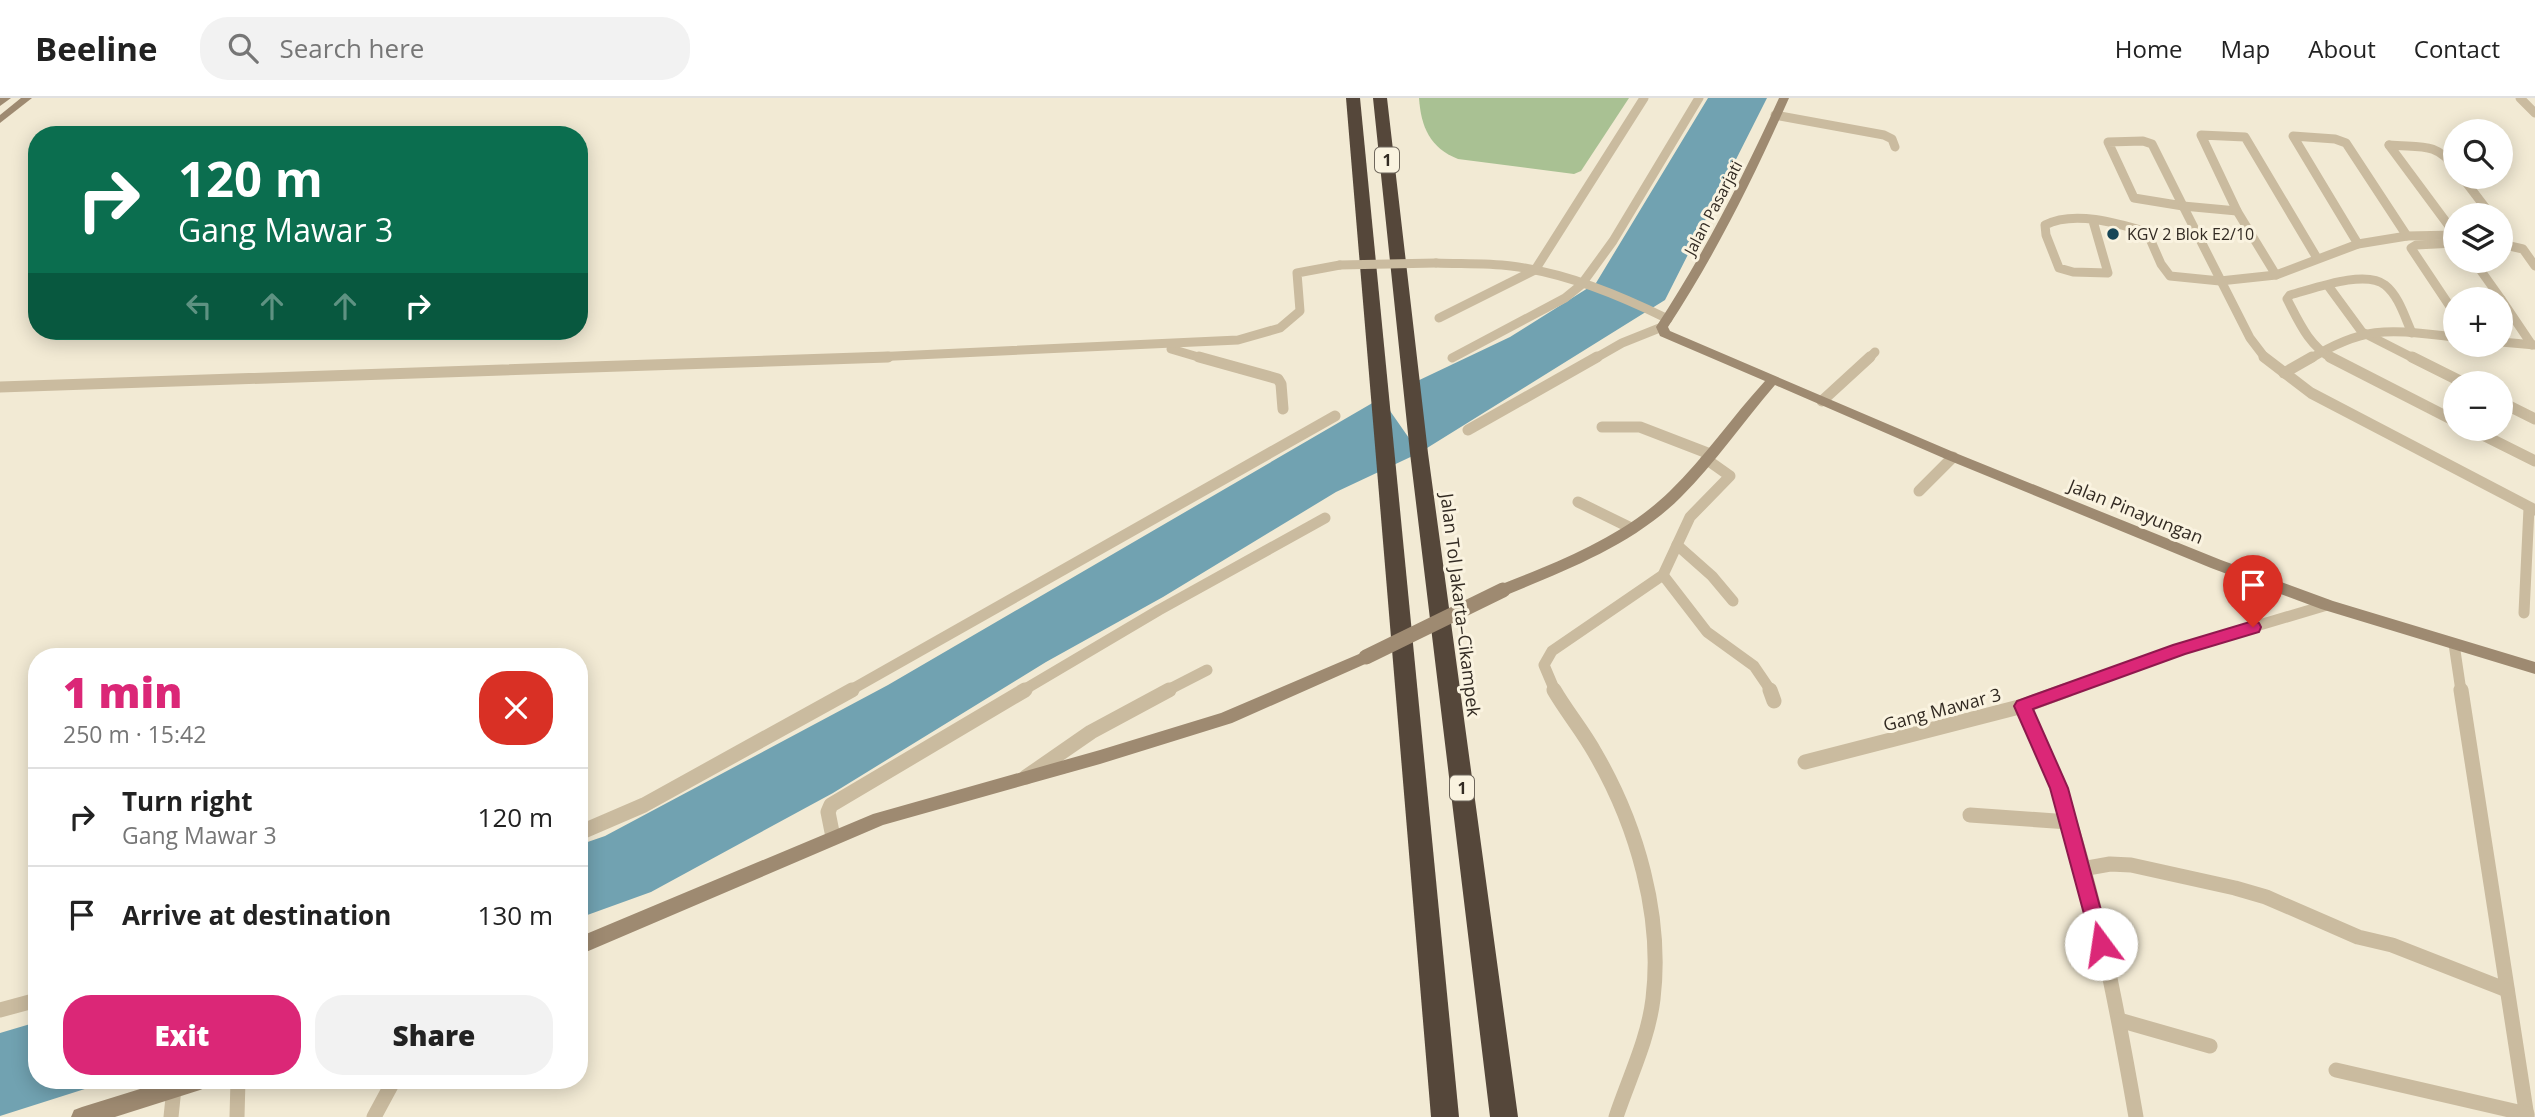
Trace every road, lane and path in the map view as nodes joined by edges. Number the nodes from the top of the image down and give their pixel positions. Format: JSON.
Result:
{"nodes":[{"id":1,"x":6,"y":98,"type":"edge"},
{"id":2,"x":27,"y":98,"type":"edge"},
{"id":3,"x":1353,"y":98,"type":"edge"},
{"id":4,"x":1644,"y":98,"type":"edge"},
{"id":5,"x":1699,"y":98,"type":"edge"},
{"id":6,"x":1784,"y":98,"type":"edge"},
{"id":7,"x":2520,"y":98,"type":"edge"},
{"id":8,"x":1381,"y":99,"type":"edge"},
{"id":9,"x":0,"y":103,"type":"edge"},
{"id":10,"x":6,"y":111,"type":"edge"},
{"id":11,"x":2535,"y":113,"type":"edge"},
{"id":12,"x":1775,"y":115,"type":"junction"},
{"id":13,"x":0,"y":120,"type":"edge"},
{"id":14,"x":1895,"y":147,"type":"dead end"},
{"id":15,"x":2443,"y":154,"type":"edge"},
{"id":16,"x":2471,"y":189,"type":"edge"},
{"id":17,"x":2482,"y":203,"type":"edge"},
{"id":18,"x":2183,"y":206,"type":"junction"},
{"id":19,"x":2237,"y":211,"type":"junction"},
{"id":20,"x":2443,"y":219,"type":"edge"},
{"id":21,"x":2093,"y":221,"type":"junction"},
{"id":22,"x":2443,"y":235,"type":"edge"},
{"id":23,"x":2407,"y":236,"type":"junction"},
{"id":24,"x":2358,"y":244,"type":"junction"},
{"id":25,"x":2443,"y":244,"type":"edge"},
{"id":26,"x":2513,"y":247,"type":"edge"},
{"id":27,"x":2317,"y":258,"type":"junction"},
{"id":28,"x":2535,"y":266,"type":"edge"},
{"id":29,"x":1535,"y":270,"type":"junction"},
{"id":30,"x":2276,"y":275,"type":"junction"},
{"id":31,"x":2220,"y":281,"type":"junction"},
{"id":32,"x":1586,"y":286,"type":"junction"},
{"id":33,"x":2329,"y":287,"type":"junction"},
{"id":34,"x":2443,"y":296,"type":"edge"},
{"id":35,"x":2513,"y":316,"type":"edge"},
{"id":36,"x":1439,"y":318,"type":"dead end"},
{"id":37,"x":1664,"y":325,"type":"junction"},
{"id":38,"x":2362,"y":332,"type":"junction"},
{"id":39,"x":2412,"y":333,"type":"junction"},
{"id":40,"x":2443,"y":336,"type":"edge"},
{"id":41,"x":2513,"y":343,"type":"edge"},
{"id":42,"x":1157,"y":345,"type":"junction"},
{"id":43,"x":2533,"y":345,"type":"edge"},
{"id":44,"x":1875,"y":352,"type":"dead end"},
{"id":45,"x":2320,"y":352,"type":"junction"},
{"id":46,"x":1452,"y":358,"type":"dead end"},
{"id":47,"x":2443,"y":372,"type":"edge"},
{"id":48,"x":2284,"y":373,"type":"junction"},
{"id":49,"x":1773,"y":380,"type":"junction"},
{"id":50,"x":0,"y":387,"type":"edge"},
{"id":51,"x":1822,"y":401,"type":"junction"},
{"id":52,"x":2513,"y":408,"type":"edge"},
{"id":53,"x":1283,"y":409,"type":"dead end"},
{"id":54,"x":2443,"y":415,"type":"edge"},
{"id":55,"x":1335,"y":416,"type":"dead end"},
{"id":56,"x":2535,"y":419,"type":"edge"},
{"id":57,"x":1602,"y":427,"type":"dead end"},
{"id":58,"x":1468,"y":430,"type":"dead end"},
{"id":59,"x":2495,"y":441,"type":"edge"},
{"id":60,"x":1708,"y":457,"type":"junction"},
{"id":61,"x":1953,"y":457,"type":"junction"},
{"id":62,"x":2535,"y":461,"type":"edge"},
{"id":63,"x":1919,"y":491,"type":"dead end"},
{"id":64,"x":1578,"y":502,"type":"dead end"},
{"id":65,"x":2532,"y":509,"type":"edge"},
{"id":66,"x":1325,"y":518,"type":"dead end"},
{"id":67,"x":1631,"y":528,"type":"junction"},
{"id":68,"x":1677,"y":545,"type":"junction"},
{"id":69,"x":1663,"y":575,"type":"junction"},
{"id":70,"x":1733,"y":601,"type":"dead end"},
{"id":71,"x":2327,"y":605,"type":"junction"},
{"id":72,"x":2524,"y":613,"type":"dead end"},
{"id":73,"x":2455,"y":644,"type":"junction"},
{"id":74,"x":2535,"y":668,"type":"edge"},
{"id":75,"x":1207,"y":670,"type":"dead end"},
{"id":76,"x":1774,"y":701,"type":"dead end"},
{"id":77,"x":2023,"y":706,"type":"junction"},
{"id":78,"x":1805,"y":762,"type":"dead end"},
{"id":79,"x":1026,"y":777,"type":"junction"},
{"id":80,"x":1970,"y":815,"type":"dead end"},
{"id":81,"x":2069,"y":822,"type":"junction"},
{"id":82,"x":588,"y":829,"type":"edge"},
{"id":83,"x":833,"y":837,"type":"junction"},
{"id":84,"x":2082,"y":869,"type":"junction"},
{"id":85,"x":588,"y":942,"type":"edge"},
{"id":86,"x":2507,"y":990,"type":"junction"},
{"id":87,"x":28,"y":1002,"type":"edge"},
{"id":88,"x":0,"y":1010,"type":"edge"},
{"id":89,"x":2119,"y":1020,"type":"junction"},
{"id":90,"x":2210,"y":1046,"type":"dead end"},
{"id":91,"x":2336,"y":1070,"type":"dead end"},
{"id":92,"x":171,"y":1089,"type":"edge"},
{"id":93,"x":174,"y":1089,"type":"edge"},
{"id":94,"x":238,"y":1089,"type":"edge"},
{"id":95,"x":389,"y":1089,"type":"edge"},
{"id":96,"x":2527,"y":1116,"type":"edge"},
{"id":97,"x":82,"y":1117,"type":"edge"},
{"id":98,"x":171,"y":1117,"type":"edge"},
{"id":99,"x":237,"y":1117,"type":"edge"},
{"id":100,"x":374,"y":1117,"type":"edge"},
{"id":101,"x":1445,"y":1117,"type":"edge"},
{"id":102,"x":1504,"y":1117,"type":"edge"},
{"id":103,"x":1616,"y":1117,"type":"edge"},
{"id":104,"x":2136,"y":1117,"type":"edge"}],
"edges":[{"from":1,"to":9,"type":"main road"},
{"from":2,"to":10,"type":"main road"},
{"from":3,"to":101,"type":"highway","number":"1"},
{"from":4,"to":29,"type":"street"},
{"from":5,"to":32,"type":"street"},
{"from":6,"to":12,"type":"main road","name":"Jalan Pasarjati"},
{"from":7,"to":11,"type":"street"},
{"from":8,"to":102,"type":"highway","name":"Jalan Tol Jakarta–Cikampek","number":"1"},
{"from":10,"to":13,"type":"main road"},
{"from":12,"to":14,"type":"street"},
{"from":12,"to":37,"type":"main road","name":"Jalan Pasarjati"},
{"from":15,"to":20,"type":"street"},
{"from":16,"to":17,"type":"street"},
{"from":18,"to":18,"type":"street"},
{"from":18,"to":19,"type":"street"},
{"from":18,"to":31,"type":"street"},
{"from":19,"to":27,"type":"street"},
{"from":19,"to":30,"type":"street"},
{"from":21,"to":21,"type":"street"},
{"from":21,"to":31,"type":"street"},
{"from":22,"to":23,"type":"street"},
{"from":23,"to":24,"type":"street"},
{"from":23,"to":24,"type":"street"},
{"from":24,"to":27,"type":"street"},
{"from":25,"to":34,"type":"street"},
{"from":26,"to":28,"type":"street"},
{"from":27,"to":30,"type":"street"},
{"from":29,"to":32,"type":"street"},
{"from":29,"to":36,"type":"street"},
{"from":29,"to":42,"type":"street","bridge":true},
{"from":30,"to":31,"type":"street"},
{"from":31,"to":48,"type":"street"},
{"from":32,"to":37,"type":"street"},
{"from":32,"to":46,"type":"street"},
{"from":33,"to":38,"type":"street"},
{"from":33,"to":39,"type":"street"},
{"from":33,"to":45,"type":"street"},
{"from":35,"to":43,"type":"street"},
{"from":37,"to":49,"type":"main road","name":"Jalan Pinayungan"},
{"from":37,"to":58,"type":"street"},
{"from":38,"to":39,"type":"street"},
{"from":38,"to":45,"type":"street"},
{"from":38,"to":47,"type":"street"},
{"from":39,"to":40,"type":"street"},
{"from":41,"to":43,"type":"street"},
{"from":42,"to":50,"type":"street"},
{"from":42,"to":53,"type":"street"},
{"from":44,"to":51,"type":"street"},
{"from":45,"to":48,"type":"street"},
{"from":45,"to":54,"type":"street"},
{"from":48,"to":65,"type":"street"},
{"from":49,"to":51,"type":"main road","name":"Jalan Pinayungan"},
{"from":49,"to":60,"type":"main road"},
{"from":51,"to":61,"type":"main road","name":"Jalan Pinayungan"},
{"from":52,"to":56,"type":"street"},
{"from":55,"to":82,"type":"street"},
{"from":57,"to":60,"type":"street"},
{"from":59,"to":62,"type":"street"},
{"from":60,"to":67,"type":"main road"},
{"from":60,"to":68,"type":"street"},
{"from":61,"to":63,"type":"street"},
{"from":61,"to":71,"type":"main road","name":"Jalan Pinayungan"},
{"from":64,"to":67,"type":"street"},
{"from":65,"to":72,"type":"street"},
{"from":66,"to":83,"type":"street"},
{"from":67,"to":79,"type":"main road","bridge":true},
{"from":68,"to":69,"type":"street"},
{"from":68,"to":70,"type":"street"},
{"from":69,"to":76,"type":"street"},
{"from":69,"to":103,"type":"street"},
{"from":71,"to":73,"type":"main road","name":"Jalan Pinayungan"},
{"from":71,"to":77,"type":"street","name":"Gang Mawar 3"},
{"from":73,"to":74,"type":"main road","name":"Jalan Pinayungan"},
{"from":73,"to":86,"type":"street"},
{"from":75,"to":79,"type":"street"},
{"from":77,"to":78,"type":"street","name":"Gang Mawar 3"},
{"from":77,"to":81,"type":"street"},
{"from":79,"to":83,"type":"main road"},
{"from":80,"to":81,"type":"street"},
{"from":81,"to":84,"type":"street"},
{"from":83,"to":85,"type":"main road"},
{"from":84,"to":86,"type":"street"},
{"from":84,"to":89,"type":"street"},
{"from":86,"to":96,"type":"street"},
{"from":87,"to":88,"type":"street"},
{"from":89,"to":90,"type":"street"},
{"from":89,"to":104,"type":"street"},
{"from":91,"to":96,"type":"street"},
{"from":92,"to":97,"type":"main road"},
{"from":93,"to":98,"type":"street"},
{"from":94,"to":99,"type":"street"},
{"from":95,"to":100,"type":"street"}]}
